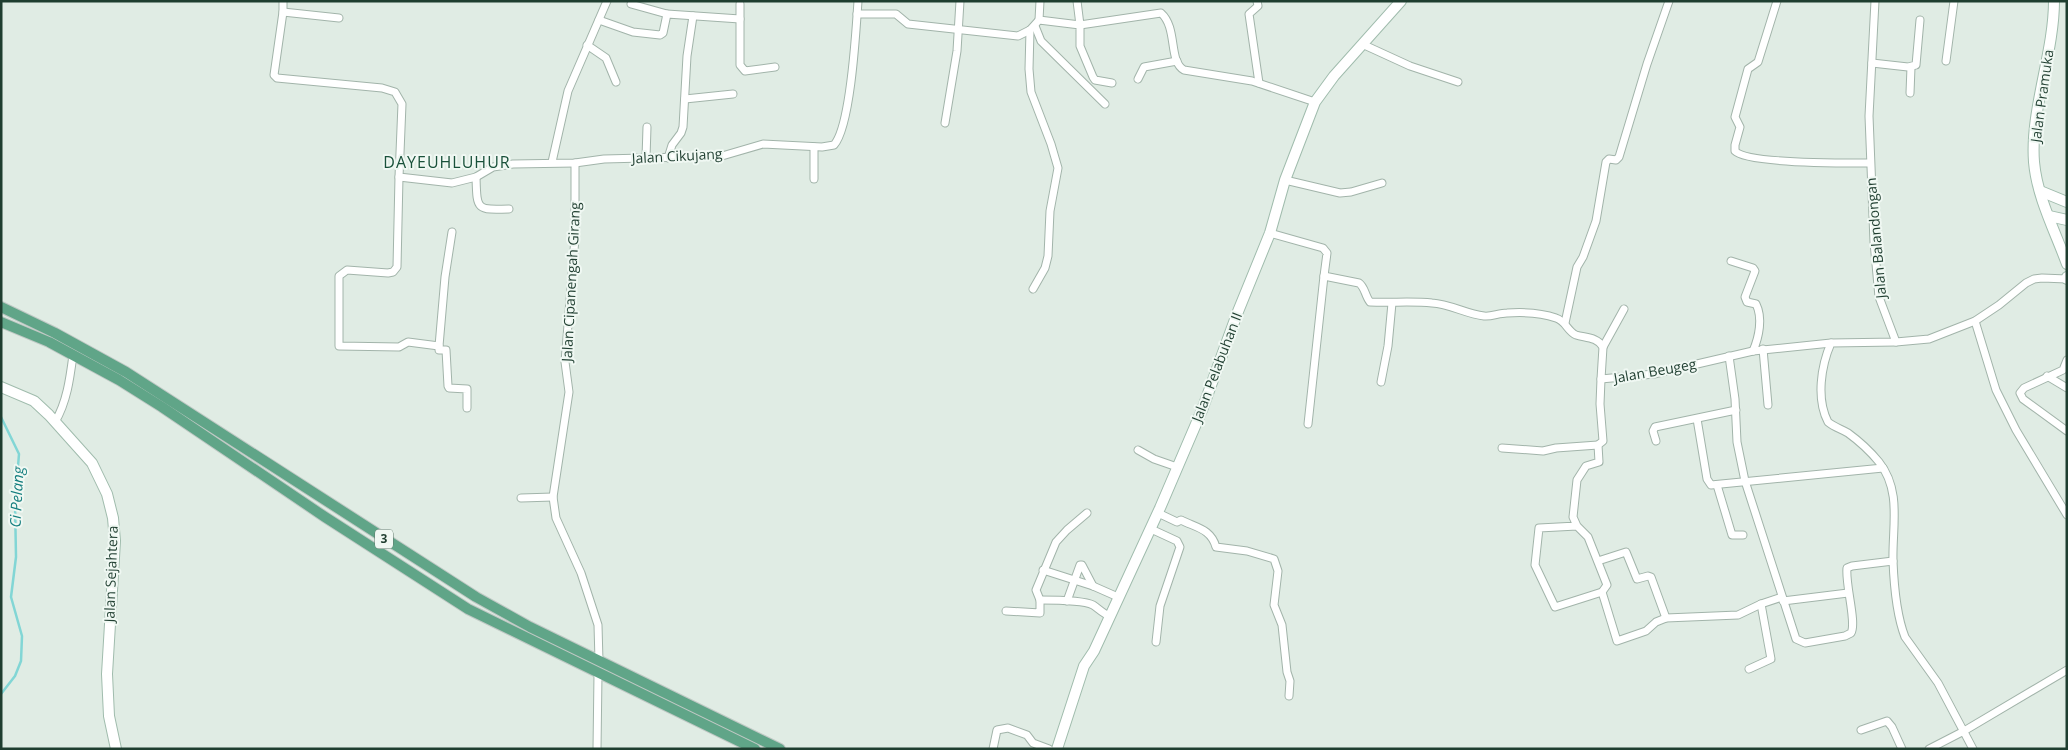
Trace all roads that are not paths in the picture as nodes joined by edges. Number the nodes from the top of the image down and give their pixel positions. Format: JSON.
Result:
{"nodes":[{"id":1,"x":283,"y":1,"type":"edge"},
{"id":2,"x":607,"y":1,"type":"edge"},
{"id":3,"x":858,"y":1,"type":"edge"},
{"id":4,"x":960,"y":1,"type":"edge"},
{"id":5,"x":1040,"y":1,"type":"edge"},
{"id":6,"x":1077,"y":1,"type":"edge"},
{"id":7,"x":1257,"y":1,"type":"edge"},
{"id":8,"x":1400,"y":1,"type":"edge"},
{"id":9,"x":1669,"y":1,"type":"edge"},
{"id":10,"x":1777,"y":1,"type":"edge"},
{"id":11,"x":1875,"y":1,"type":"edge"},
{"id":12,"x":1954,"y":1,"type":"edge"},
{"id":13,"x":2054,"y":1,"type":"edge"},
{"id":14,"x":631,"y":4,"type":"dead end"},
{"id":15,"x":740,"y":4,"type":"dead end"},
{"id":16,"x":283,"y":12,"type":"junction"},
{"id":17,"x":666,"y":14,"type":"junction"},
{"id":18,"x":857,"y":14,"type":"junction"},
{"id":19,"x":693,"y":16,"type":"junction"},
{"id":20,"x":339,"y":18,"type":"dead end"},
{"id":21,"x":740,"y":19,"type":"junction"},
{"id":22,"x":599,"y":20,"type":"junction"},
{"id":23,"x":1920,"y":20,"type":"dead end"},
{"id":24,"x":1080,"y":25,"type":"junction"},
{"id":25,"x":1035,"y":26,"type":"junction"},
{"id":26,"x":959,"y":29,"type":"junction"},
{"id":27,"x":1362,"y":44,"type":"junction"},
{"id":28,"x":586,"y":45,"type":"junction"},
{"id":29,"x":1177,"y":61,"type":"junction"},
{"id":30,"x":1946,"y":62,"type":"dead end"},
{"id":31,"x":1872,"y":63,"type":"junction"},
{"id":32,"x":775,"y":67,"type":"dead end"},
{"id":33,"x":1911,"y":67,"type":"junction"},
{"id":34,"x":1138,"y":79,"type":"dead end"},
{"id":35,"x":616,"y":82,"type":"dead end"},
{"id":36,"x":1458,"y":82,"type":"dead end"},
{"id":37,"x":1112,"y":83,"type":"dead end"},
{"id":38,"x":1260,"y":83,"type":"junction"},
{"id":39,"x":1910,"y":93,"type":"dead end"},
{"id":40,"x":733,"y":94,"type":"dead end"},
{"id":41,"x":684,"y":99,"type":"junction"},
{"id":42,"x":1315,"y":102,"type":"junction"},
{"id":43,"x":1105,"y":104,"type":"dead end"},
{"id":44,"x":945,"y":123,"type":"dead end"},
{"id":45,"x":647,"y":127,"type":"dead end"},
{"id":46,"x":814,"y":147,"type":"junction"},
{"id":47,"x":646,"y":158,"type":"junction"},
{"id":48,"x":668,"y":158,"type":"junction"},
{"id":49,"x":552,"y":162,"type":"junction"},
{"id":50,"x":574,"y":163,"type":"junction"},
{"id":51,"x":1870,"y":163,"type":"junction"},
{"id":52,"x":399,"y":177,"type":"junction"},
{"id":53,"x":476,"y":177,"type":"junction"},
{"id":54,"x":814,"y":179,"type":"dead end"},
{"id":55,"x":1285,"y":180,"type":"junction"},
{"id":56,"x":1382,"y":183,"type":"dead end"},
{"id":57,"x":2040,"y":191,"type":"junction"},
{"id":58,"x":2067,"y":202,"type":"edge"},
{"id":59,"x":509,"y":209,"type":"dead end"},
{"id":60,"x":2049,"y":216,"type":"junction"},
{"id":61,"x":2067,"y":220,"type":"edge"},
{"id":62,"x":452,"y":232,"type":"dead end"},
{"id":63,"x":1270,"y":234,"type":"junction"},
{"id":64,"x":1731,"y":260,"type":"dead end"},
{"id":65,"x":2067,"y":264,"type":"edge"},
{"id":66,"x":1324,"y":276,"type":"junction"},
{"id":67,"x":2067,"y":278,"type":"edge"},
{"id":68,"x":1033,"y":289,"type":"dead end"},
{"id":69,"x":1392,"y":303,"type":"junction"},
{"id":70,"x":1,"y":307,"type":"edge"},
{"id":71,"x":1624,"y":309,"type":"dead end"},
{"id":72,"x":1975,"y":321,"type":"junction"},
{"id":73,"x":1,"y":322,"type":"edge"},
{"id":74,"x":1566,"y":323,"type":"junction"},
{"id":75,"x":1896,"y":342,"type":"junction"},
{"id":76,"x":1831,"y":344,"type":"junction"},
{"id":77,"x":438,"y":346,"type":"junction"},
{"id":78,"x":1603,"y":347,"type":"junction"},
{"id":79,"x":1764,"y":350,"type":"junction"},
{"id":80,"x":1753,"y":351,"type":"junction"},
{"id":81,"x":73,"y":355,"type":"junction"},
{"id":82,"x":1728,"y":356,"type":"junction"},
{"id":83,"x":2067,"y":360,"type":"edge"},
{"id":84,"x":2065,"y":371,"type":"edge"},
{"id":85,"x":122,"y":376,"type":"junction"},
{"id":86,"x":2047,"y":376,"type":"junction"},
{"id":87,"x":1601,"y":380,"type":"junction"},
{"id":88,"x":1382,"y":382,"type":"dead end"},
{"id":89,"x":1,"y":387,"type":"edge"},
{"id":90,"x":2067,"y":388,"type":"edge"},
{"id":91,"x":1768,"y":404,"type":"dead end"},
{"id":92,"x":467,"y":408,"type":"dead end"},
{"id":93,"x":1736,"y":410,"type":"junction"},
{"id":94,"x":1697,"y":419,"type":"junction"},
{"id":95,"x":55,"y":422,"type":"junction"},
{"id":96,"x":1308,"y":424,"type":"dead end"},
{"id":97,"x":2067,"y":431,"type":"edge"},
{"id":98,"x":1656,"y":441,"type":"dead end"},
{"id":99,"x":1598,"y":445,"type":"junction"},
{"id":100,"x":1502,"y":448,"type":"dead end"},
{"id":101,"x":1138,"y":450,"type":"dead end"},
{"id":102,"x":1178,"y":467,"type":"junction"},
{"id":103,"x":1883,"y":468,"type":"junction"},
{"id":104,"x":1745,"y":481,"type":"junction"},
{"id":105,"x":1717,"y":485,"type":"junction"},
{"id":106,"x":553,"y":497,"type":"junction"},
{"id":107,"x":521,"y":498,"type":"dead end"},
{"id":108,"x":1087,"y":513,"type":"dead end"},
{"id":109,"x":1158,"y":513,"type":"junction"},
{"id":110,"x":2067,"y":515,"type":"edge"},
{"id":111,"x":1577,"y":526,"type":"junction"},
{"id":112,"x":1151,"y":529,"type":"junction"},
{"id":113,"x":1744,"y":535,"type":"dead end"},
{"id":114,"x":1598,"y":561,"type":"junction"},
{"id":115,"x":1893,"y":561,"type":"junction"},
{"id":116,"x":1043,"y":570,"type":"junction"},
{"id":117,"x":1074,"y":580,"type":"junction"},
{"id":118,"x":1093,"y":586,"type":"junction"},
{"id":119,"x":1602,"y":592,"type":"junction"},
{"id":120,"x":1848,"y":593,"type":"junction"},
{"id":121,"x":1118,"y":597,"type":"junction"},
{"id":122,"x":1783,"y":599,"type":"junction"},
{"id":123,"x":1040,"y":600,"type":"junction"},
{"id":124,"x":1067,"y":601,"type":"junction"},
{"id":125,"x":1761,"y":604,"type":"junction"},
{"id":126,"x":1006,"y":611,"type":"dead end"},
{"id":127,"x":1110,"y":616,"type":"junction"},
{"id":128,"x":1666,"y":618,"type":"junction"},
{"id":129,"x":1156,"y":642,"type":"dead end"},
{"id":130,"x":599,"y":661,"type":"junction"},
{"id":131,"x":1749,"y":670,"type":"dead end"},
{"id":132,"x":2067,"y":670,"type":"edge"},
{"id":133,"x":598,"y":674,"type":"junction"},
{"id":134,"x":1289,"y":696,"type":"dead end"},
{"id":135,"x":1861,"y":730,"type":"dead end"},
{"id":136,"x":1964,"y":731,"type":"junction"},
{"id":137,"x":116,"y":749,"type":"edge"},
{"id":138,"x":597,"y":749,"type":"edge"},
{"id":139,"x":755,"y":749,"type":"edge"},
{"id":140,"x":780,"y":749,"type":"edge"},
{"id":141,"x":993,"y":749,"type":"edge"},
{"id":142,"x":1048,"y":749,"type":"edge"},
{"id":143,"x":1057,"y":749,"type":"edge"},
{"id":144,"x":1902,"y":749,"type":"edge"},
{"id":145,"x":1929,"y":749,"type":"edge"},
{"id":146,"x":1973,"y":749,"type":"edge"}],
"edges":[{"from":1,"to":16,"type":"street"},
{"from":2,"to":22,"type":"street"},
{"from":3,"to":18,"type":"street","name":"Jalan Cikujang"},
{"from":4,"to":26,"type":"street"},
{"from":5,"to":25,"type":"street"},
{"from":6,"to":24,"type":"street"},
{"from":7,"to":38,"type":"street"},
{"from":8,"to":27,"type":"main road","name":"Jalan Pelabuhan II"},
{"from":9,"to":74,"type":"street"},
{"from":10,"to":51,"type":"street"},
{"from":11,"to":31,"type":"street","name":"Jalan Balandongan"},
{"from":12,"to":30,"type":"street"},
{"from":13,"to":57,"type":"main road","name":"Jalan Pramuka"},
{"from":14,"to":17,"type":"street"},
{"from":15,"to":21,"type":"street"},
{"from":16,"to":20,"type":"street"},
{"from":16,"to":52,"type":"street"},
{"from":17,"to":19,"type":"street"},
{"from":17,"to":22,"type":"street"},
{"from":18,"to":26,"type":"street"},
{"from":18,"to":46,"type":"street","name":"Jalan Cikujang"},
{"from":19,"to":21,"type":"street"},
{"from":19,"to":41,"type":"street"},
{"from":21,"to":32,"type":"street"},
{"from":22,"to":28,"type":"street"},
{"from":23,"to":33,"type":"street"},
{"from":24,"to":25,"type":"street"},
{"from":24,"to":29,"type":"street"},
{"from":24,"to":37,"type":"street"},
{"from":25,"to":26,"type":"street"},
{"from":25,"to":43,"type":"street"},
{"from":25,"to":68,"type":"street"},
{"from":26,"to":44,"type":"street"},
{"from":27,"to":36,"type":"street"},
{"from":27,"to":42,"type":"main road","name":"Jalan Pelabuhan II"},
{"from":28,"to":35,"type":"street"},
{"from":28,"to":49,"type":"street"},
{"from":29,"to":34,"type":"street"},
{"from":29,"to":38,"type":"street"},
{"from":31,"to":33,"type":"street"},
{"from":31,"to":51,"type":"street","name":"Jalan Balandongan"},
{"from":33,"to":39,"type":"street"},
{"from":38,"to":42,"type":"street"},
{"from":40,"to":41,"type":"street"},
{"from":41,"to":48,"type":"street"},
{"from":42,"to":55,"type":"main road","name":"Jalan Pelabuhan II"},
{"from":45,"to":47,"type":"street"},
{"from":46,"to":48,"type":"street","name":"Jalan Cikujang"},
{"from":46,"to":54,"type":"street"},
{"from":47,"to":48,"type":"street","name":"Jalan Cikujang"},
{"from":47,"to":50,"type":"street","name":"Jalan Cikujang"},
{"from":49,"to":50,"type":"street","name":"Jalan Cikujang"},
{"from":49,"to":53,"type":"street","name":"Jalan Cikujang"},
{"from":50,"to":106,"type":"street","name":"Jalan Cipanengah Girang"},
{"from":51,"to":75,"type":"street","name":"Jalan Balandongan"},
{"from":52,"to":53,"type":"street","name":"Jalan Cikujang"},
{"from":52,"to":77,"type":"street"},
{"from":53,"to":59,"type":"street"},
{"from":55,"to":56,"type":"street"},
{"from":55,"to":63,"type":"main road","name":"Jalan Pelabuhan II"},
{"from":57,"to":58,"type":"main road"},
{"from":57,"to":60,"type":"main road","name":"Jalan Pramuka"},
{"from":60,"to":61,"type":"main road"},
{"from":60,"to":65,"type":"main road","name":"Jalan Pramuka"},
{"from":62,"to":77,"type":"street"},
{"from":63,"to":66,"type":"street"},
{"from":63,"to":102,"type":"main road","name":"Jalan Pelabuhan II"},
{"from":64,"to":80,"type":"street"},
{"from":66,"to":69,"type":"street"},
{"from":66,"to":96,"type":"street"},
{"from":67,"to":72,"type":"street"},
{"from":69,"to":74,"type":"street"},
{"from":69,"to":88,"type":"street"},
{"from":70,"to":85,"type":"main road","number":"3"},
{"from":71,"to":78,"type":"street"},
{"from":72,"to":75,"type":"street"},
{"from":72,"to":110,"type":"street"},
{"from":73,"to":81,"type":"main road","number":"3"},
{"from":74,"to":78,"type":"street"},
{"from":75,"to":76,"type":"street"},
{"from":76,"to":79,"type":"street","name":"Jalan Beugeg"},
{"from":76,"to":103,"type":"street"},
{"from":77,"to":92,"type":"street"},
{"from":78,"to":87,"type":"street","name":"Jalan Beugeg"},
{"from":79,"to":80,"type":"street","name":"Jalan Beugeg"},
{"from":79,"to":91,"type":"street"},
{"from":80,"to":82,"type":"street","name":"Jalan Beugeg"},
{"from":81,"to":85,"type":"main road","number":"3"},
{"from":81,"to":95,"type":"street"},
{"from":82,"to":87,"type":"street","name":"Jalan Beugeg"},
{"from":82,"to":93,"type":"street"},
{"from":83,"to":84,"type":"street"},
{"from":84,"to":86,"type":"street"},
{"from":85,"to":130,"type":"main road","number":"3"},
{"from":85,"to":133,"type":"main road","number":"3"},
{"from":86,"to":90,"type":"street"},
{"from":86,"to":97,"type":"street"},
{"from":87,"to":99,"type":"street"},
{"from":89,"to":95,"type":"main road","name":"Jalan Sejahtera"},
{"from":93,"to":94,"type":"street"},
{"from":93,"to":104,"type":"street"},
{"from":94,"to":98,"type":"street"},
{"from":94,"to":105,"type":"street"},
{"from":95,"to":137,"type":"main road","name":"Jalan Sejahtera"},
{"from":99,"to":100,"type":"street"},
{"from":99,"to":111,"type":"street"},
{"from":101,"to":102,"type":"street"},
{"from":102,"to":109,"type":"main road","name":"Jalan Pelabuhan II"},
{"from":103,"to":104,"type":"street"},
{"from":103,"to":115,"type":"street"},
{"from":104,"to":105,"type":"street"},
{"from":104,"to":122,"type":"street"},
{"from":105,"to":113,"type":"street"},
{"from":106,"to":107,"type":"street"},
{"from":106,"to":130,"type":"street","name":"Jalan Cipanengah Girang"},
{"from":108,"to":116,"type":"street"},
{"from":109,"to":112,"type":"main road","name":"Jalan Pelabuhan II"},
{"from":109,"to":134,"type":"street"},
{"from":111,"to":114,"type":"street"},
{"from":111,"to":119,"type":"street"},
{"from":112,"to":121,"type":"main road","name":"Jalan Pelabuhan II"},
{"from":112,"to":129,"type":"street"},
{"from":114,"to":119,"type":"street"},
{"from":114,"to":128,"type":"street"},
{"from":115,"to":120,"type":"street"},
{"from":115,"to":136,"type":"street"},
{"from":116,"to":117,"type":"street"},
{"from":116,"to":123,"type":"street"},
{"from":117,"to":118,"type":"street"},
{"from":117,"to":118,"type":"street"},
{"from":117,"to":124,"type":"street"},
{"from":118,"to":121,"type":"street"},
{"from":119,"to":128,"type":"street"},
{"from":120,"to":122,"type":"street"},
{"from":120,"to":122,"type":"street"},
{"from":121,"to":127,"type":"main road","name":"Jalan Pelabuhan II"},
{"from":122,"to":125,"type":"street"},
{"from":123,"to":124,"type":"street"},
{"from":123,"to":126,"type":"street"},
{"from":124,"to":127,"type":"street"},
{"from":125,"to":128,"type":"street"},
{"from":125,"to":131,"type":"street"},
{"from":127,"to":143,"type":"main road","name":"Jalan Pelabuhan II"},
{"from":130,"to":140,"type":"main road","number":"3"},
{"from":132,"to":136,"type":"street"},
{"from":133,"to":138,"type":"street"},
{"from":133,"to":139,"type":"main road","number":"3"},
{"from":135,"to":144,"type":"street"},
{"from":136,"to":145,"type":"street"},
{"from":136,"to":146,"type":"street"},
{"from":141,"to":142,"type":"street"}]}
